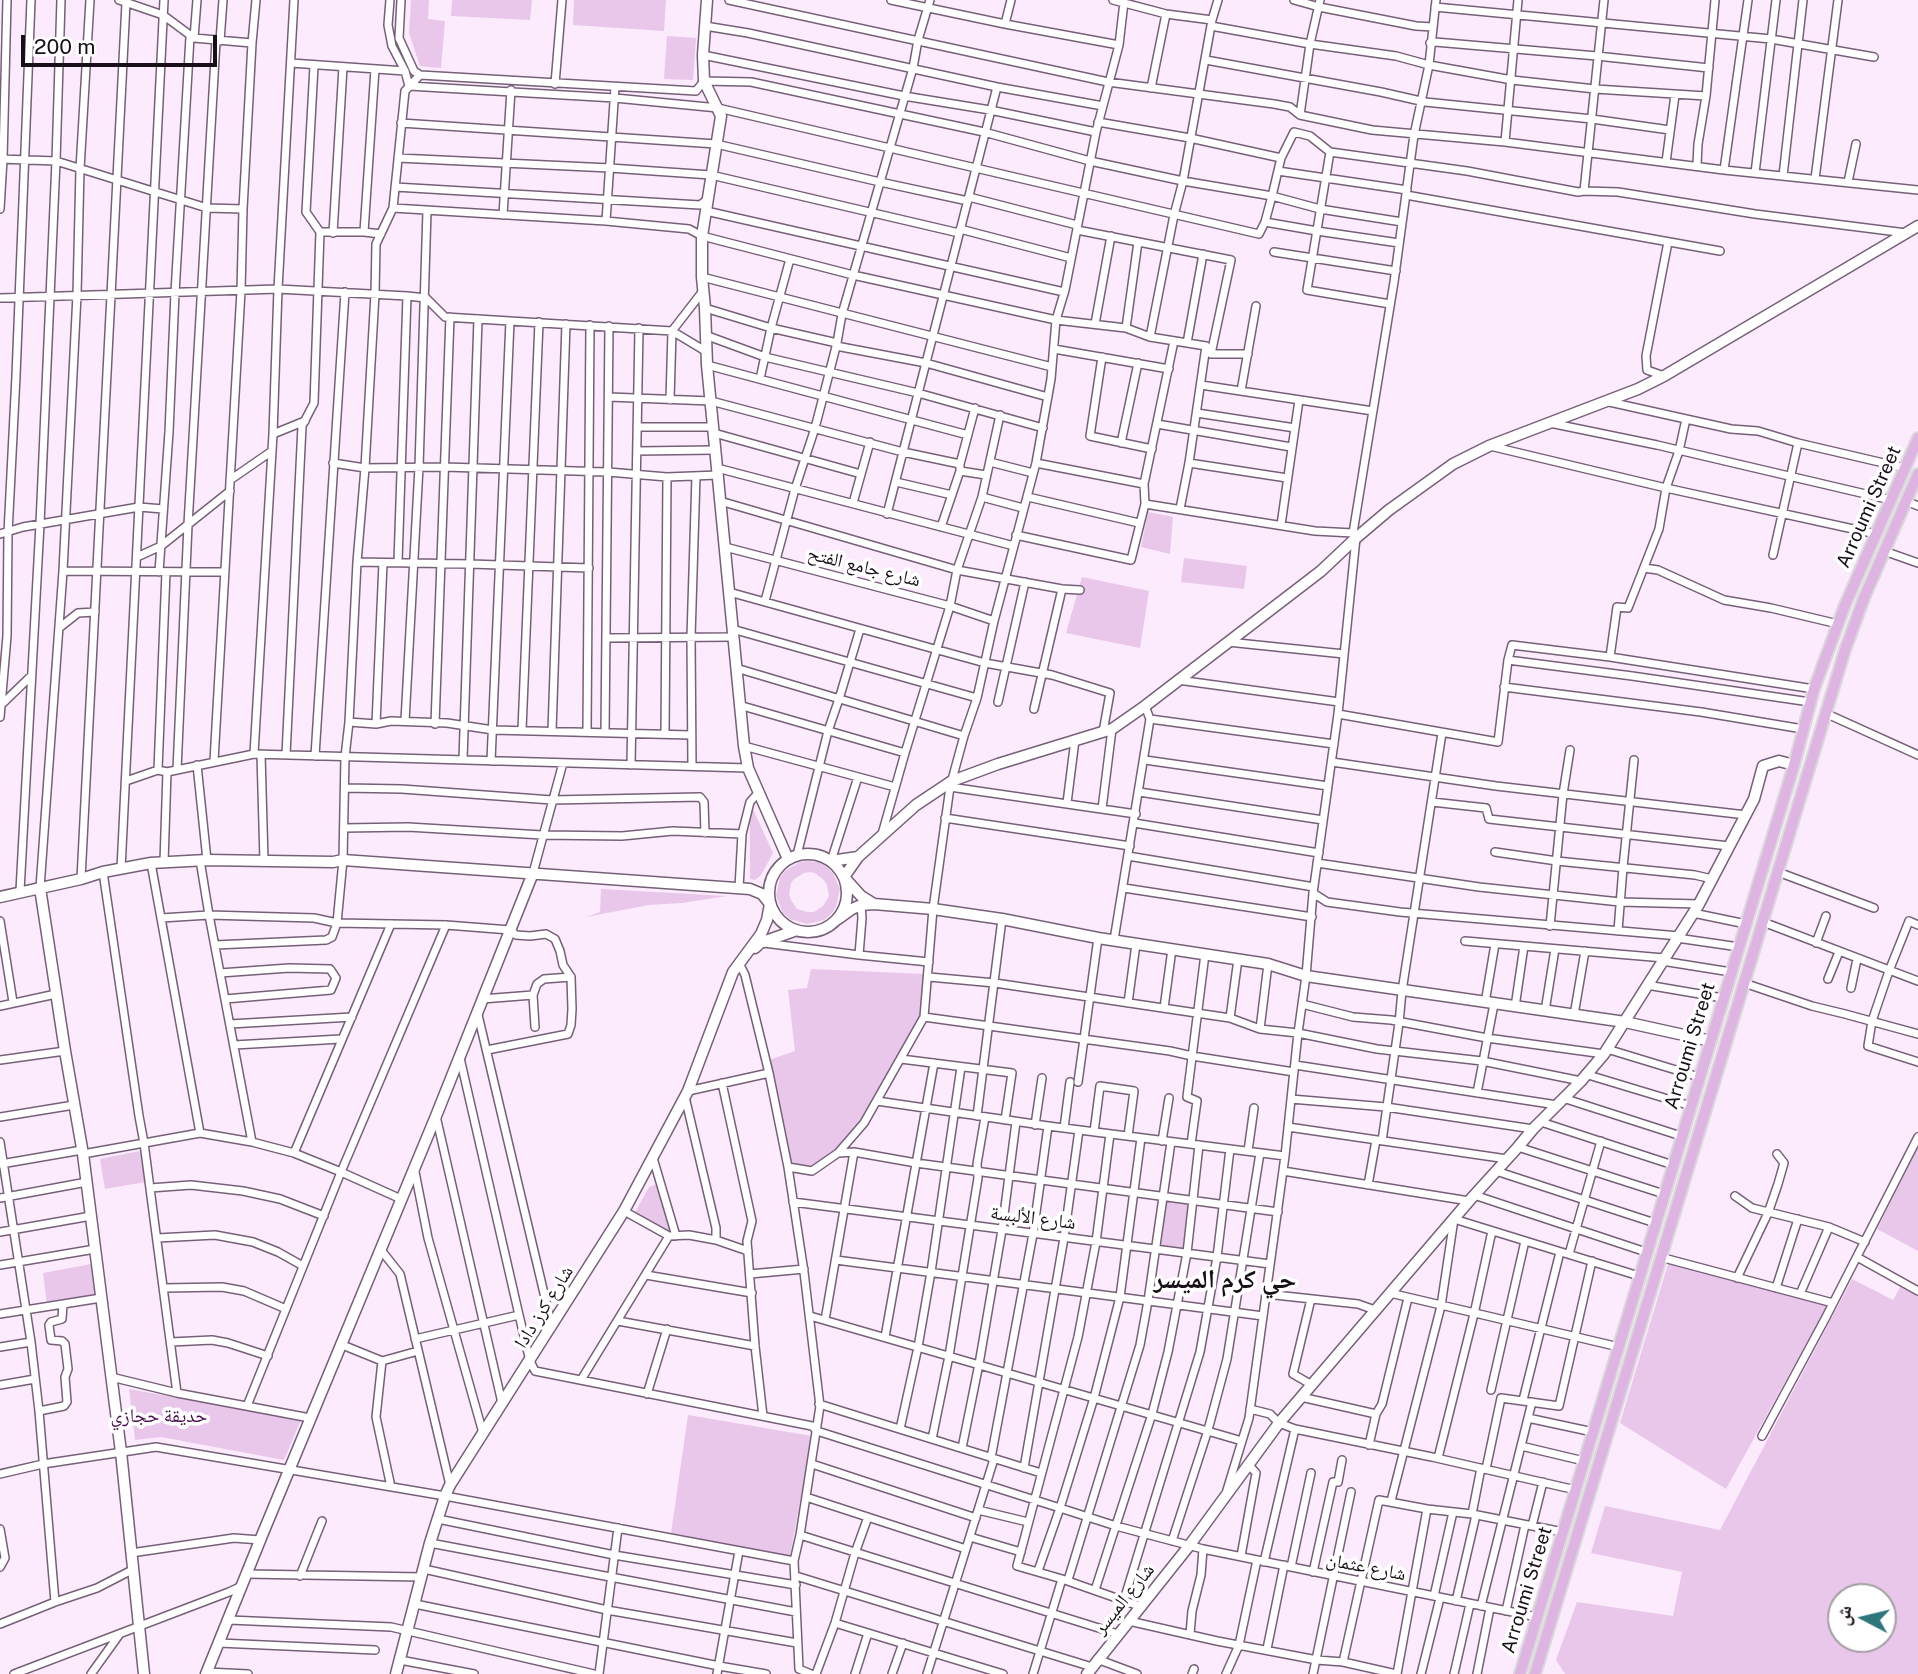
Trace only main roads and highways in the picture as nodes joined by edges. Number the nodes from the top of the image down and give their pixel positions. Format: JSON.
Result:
{"nodes":[{"id":1,"x":707,"y":0,"type":"edge"},
{"id":2,"x":1918,"y":226,"type":"edge"},
{"id":3,"x":1918,"y":438,"type":"edge"},
{"id":4,"x":1918,"y":474,"type":"edge"},
{"id":5,"x":1867,"y":553,"type":"junction"},
{"id":6,"x":1882,"y":555,"type":"junction"},
{"id":7,"x":1794,"y":765,"type":"junction"},
{"id":8,"x":792,"y":857,"type":"junction"},
{"id":9,"x":858,"y":857,"type":"junction"},
{"id":10,"x":831,"y":861,"type":"junction"},
{"id":11,"x":533,"y":873,"type":"junction"},
{"id":12,"x":772,"y":877,"type":"junction"},
{"id":13,"x":844,"y":877,"type":"junction"},
{"id":14,"x":40,"y":888,"type":"junction"},
{"id":15,"x":745,"y":889,"type":"junction"},
{"id":16,"x":0,"y":897,"type":"edge"},
{"id":17,"x":770,"y":904,"type":"junction"},
{"id":18,"x":874,"y":904,"type":"junction"},
{"id":19,"x":838,"y":919,"type":"junction"},
{"id":20,"x":794,"y":931,"type":"junction"},
{"id":21,"x":739,"y":963,"type":"junction"},
{"id":22,"x":1625,"y":1022,"type":"junction"},
{"id":23,"x":1711,"y":1041,"type":"junction"},
{"id":24,"x":1092,"y":1667,"type":"edge"},
{"id":25,"x":206,"y":1673,"type":"edge"},
{"id":26,"x":144,"y":1674,"type":"edge"},
{"id":27,"x":396,"y":1674,"type":"edge"},
{"id":28,"x":1520,"y":1674,"type":"edge"},
{"id":29,"x":1535,"y":1674,"type":"edge"}],
"edges":[{"from":1,"to":8,"type":"main road"},
{"from":2,"to":9,"type":"main road"},
{"from":3,"to":5,"type":"main road","name":"Arroumi Street"},
{"from":4,"to":6,"type":"main road","name":"Arroumi Street"},
{"from":5,"to":6,"type":"main road"},
{"from":5,"to":7,"type":"main road","name":"Arroumi Street"},
{"from":6,"to":29,"type":"main road","name":"Arroumi Street"},
{"from":7,"to":22,"type":"main road","name":"شارع الميسر"},
{"from":7,"to":23,"type":"main road","name":"Arroumi Street"},
{"from":8,"to":10,"type":"main road"},
{"from":8,"to":12,"type":"main road"},
{"from":9,"to":10,"type":"main road"},
{"from":9,"to":13,"type":"main road"},
{"from":10,"to":13,"type":"main road"},
{"from":11,"to":14,"type":"main road"},
{"from":11,"to":15,"type":"main road"},
{"from":11,"to":25,"type":"main road"},
{"from":12,"to":15,"type":"main road"},
{"from":12,"to":17,"type":"main road"},
{"from":13,"to":18,"type":"main road"},
{"from":13,"to":19,"type":"main road"},
{"from":14,"to":16,"type":"main road"},
{"from":14,"to":26,"type":"main road"},
{"from":15,"to":17,"type":"main road"},
{"from":17,"to":20,"type":"main road"},
{"from":17,"to":21,"type":"main road"},
{"from":18,"to":19,"type":"main road"},
{"from":18,"to":22,"type":"main road"},
{"from":19,"to":20,"type":"main road"},
{"from":20,"to":21,"type":"main road"},
{"from":21,"to":27,"type":"main road","name":"شارع كرز دادا"},
{"from":22,"to":23,"type":"main road"},
{"from":22,"to":24,"type":"main road","name":"شارع الميسر"},
{"from":23,"to":28,"type":"main road","name":"Arroumi Street"}]}
